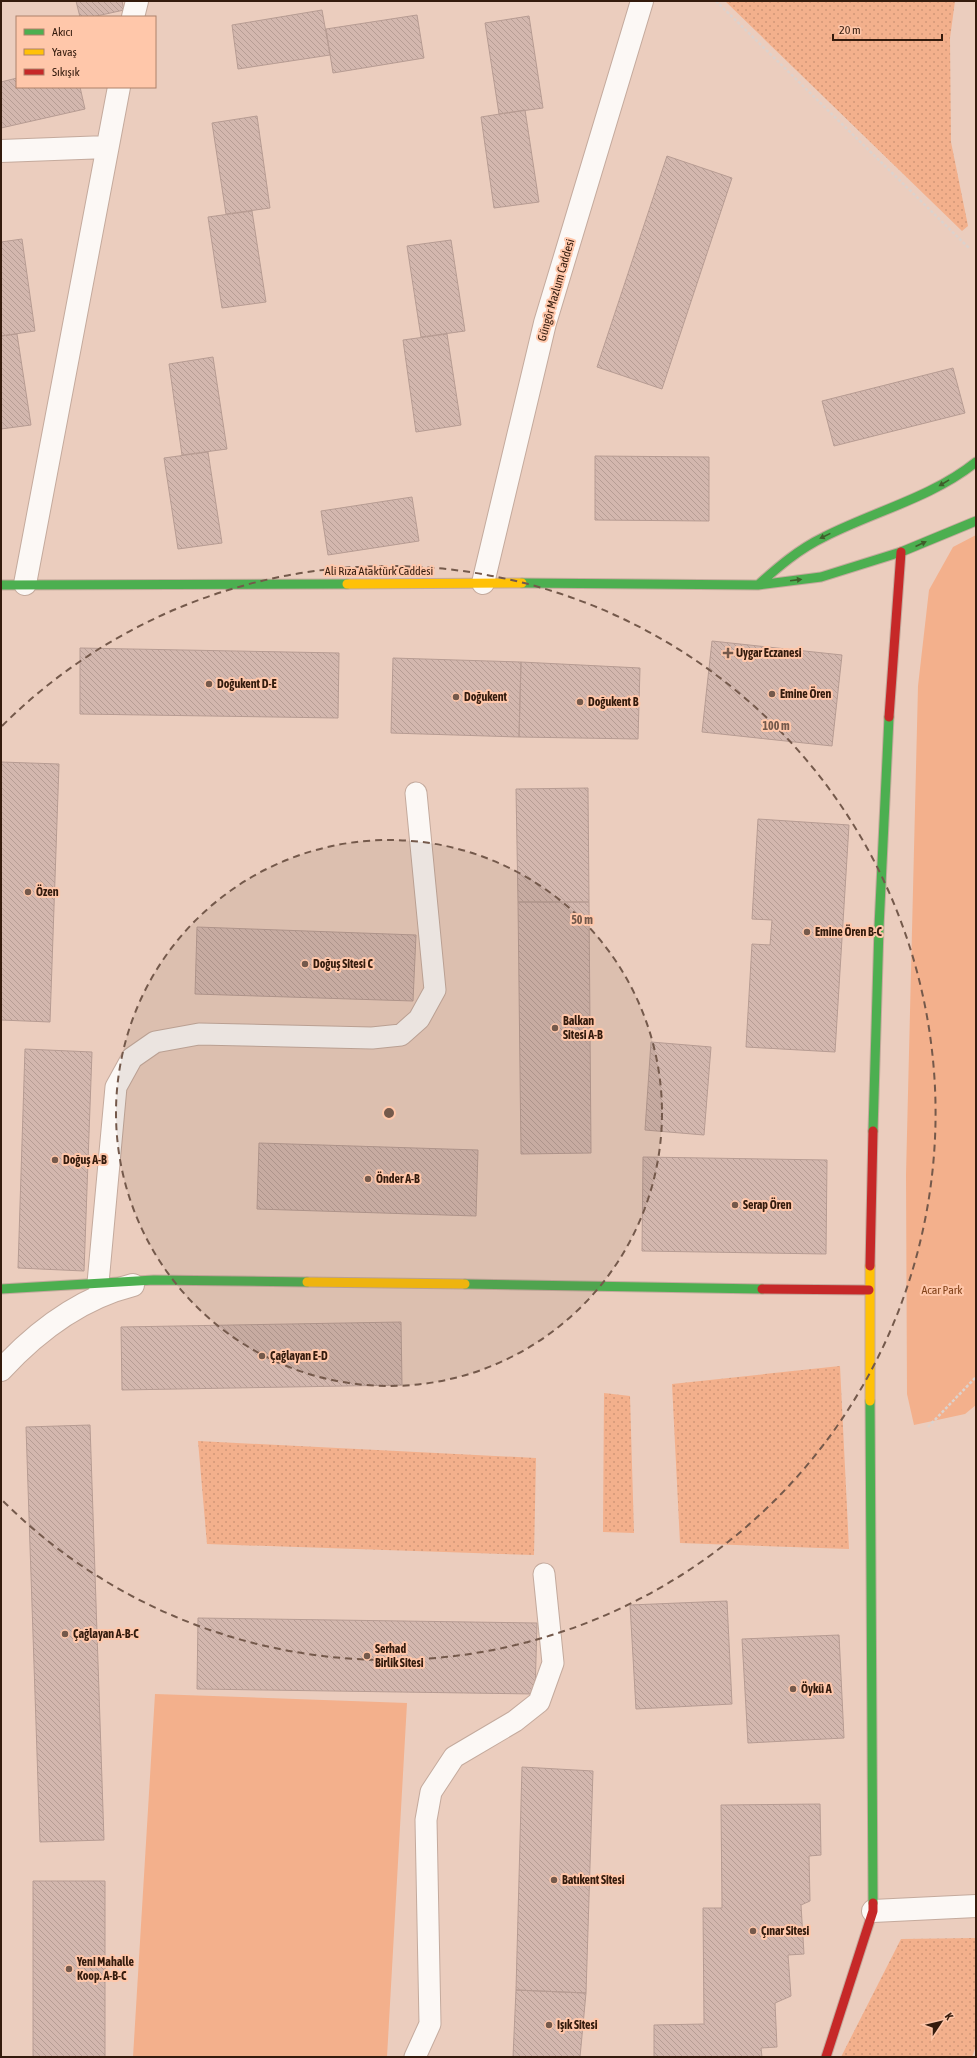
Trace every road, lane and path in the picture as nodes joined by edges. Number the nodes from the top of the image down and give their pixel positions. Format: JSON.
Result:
{"nodes":[{"id":1,"x":137,"y":1,"type":"edge"},
{"id":2,"x":642,"y":1,"type":"edge"},
{"id":3,"x":716,"y":1,"type":"edge"},
{"id":4,"x":134,"y":16,"type":"edge"},
{"id":5,"x":119,"y":88,"type":"edge"},
{"id":6,"x":107,"y":147,"type":"junction"},
{"id":7,"x":1,"y":151,"type":"edge"},
{"id":8,"x":969,"y":248,"type":"dead end"},
{"id":9,"x":976,"y":462,"type":"edge"},
{"id":10,"x":976,"y":521,"type":"edge"},
{"id":11,"x":901,"y":552,"type":"junction"},
{"id":12,"x":483,"y":583,"type":"junction"},
{"id":13,"x":25,"y":584,"type":"junction"},
{"id":14,"x":1,"y":585,"type":"edge"},
{"id":15,"x":758,"y":585,"type":"junction"},
{"id":16,"x":416,"y":794,"type":"dead end"},
{"id":17,"x":154,"y":1280,"type":"junction"},
{"id":18,"x":98,"y":1283,"type":"junction"},
{"id":19,"x":1,"y":1289,"type":"edge"},
{"id":20,"x":869,"y":1290,"type":"junction"},
{"id":21,"x":1,"y":1370,"type":"edge"},
{"id":22,"x":976,"y":1377,"type":"edge"},
{"id":23,"x":928,"y":1427,"type":"dead end"},
{"id":24,"x":544,"y":1574,"type":"dead end"},
{"id":25,"x":976,"y":1906,"type":"edge"},
{"id":26,"x":873,"y":1911,"type":"junction"},
{"id":27,"x":415,"y":2057,"type":"edge"},
{"id":28,"x":826,"y":2057,"type":"edge"}],
"edges":[{"from":1,"to":4,"type":"street"},
{"from":2,"to":12,"type":"street","name":"Güngör Mazlum Caddesi"},
{"from":3,"to":8,"type":"path"},
{"from":5,"to":6,"type":"street"},
{"from":6,"to":7,"type":"street"},
{"from":6,"to":13,"type":"street"},
{"from":9,"to":15,"type":"street","one_way":true},
{"from":11,"to":10,"type":"street","name":"Ali Rıza Ataktürk Caddesi","one_way":true},
{"from":15,"to":11,"type":"street","name":"Ali Rıza Ataktürk Caddesi","one_way":true},
{"from":11,"to":20,"type":"street"},
{"from":12,"to":13,"type":"street","name":"Ali Rıza Ataktürk Caddesi"},
{"from":12,"to":15,"type":"street","name":"Ali Rıza Ataktürk Caddesi"},
{"from":13,"to":14,"type":"street","name":"Ali Rıza Ataktürk Caddesi"},
{"from":16,"to":18,"type":"lane"},
{"from":17,"to":18,"type":"street"},
{"from":17,"to":20,"type":"street"},
{"from":17,"to":21,"type":"street"},
{"from":18,"to":19,"type":"street"},
{"from":20,"to":26,"type":"street"},
{"from":22,"to":23,"type":"path"},
{"from":24,"to":27,"type":"lane"},
{"from":25,"to":26,"type":"street"},
{"from":26,"to":28,"type":"street"}]}
